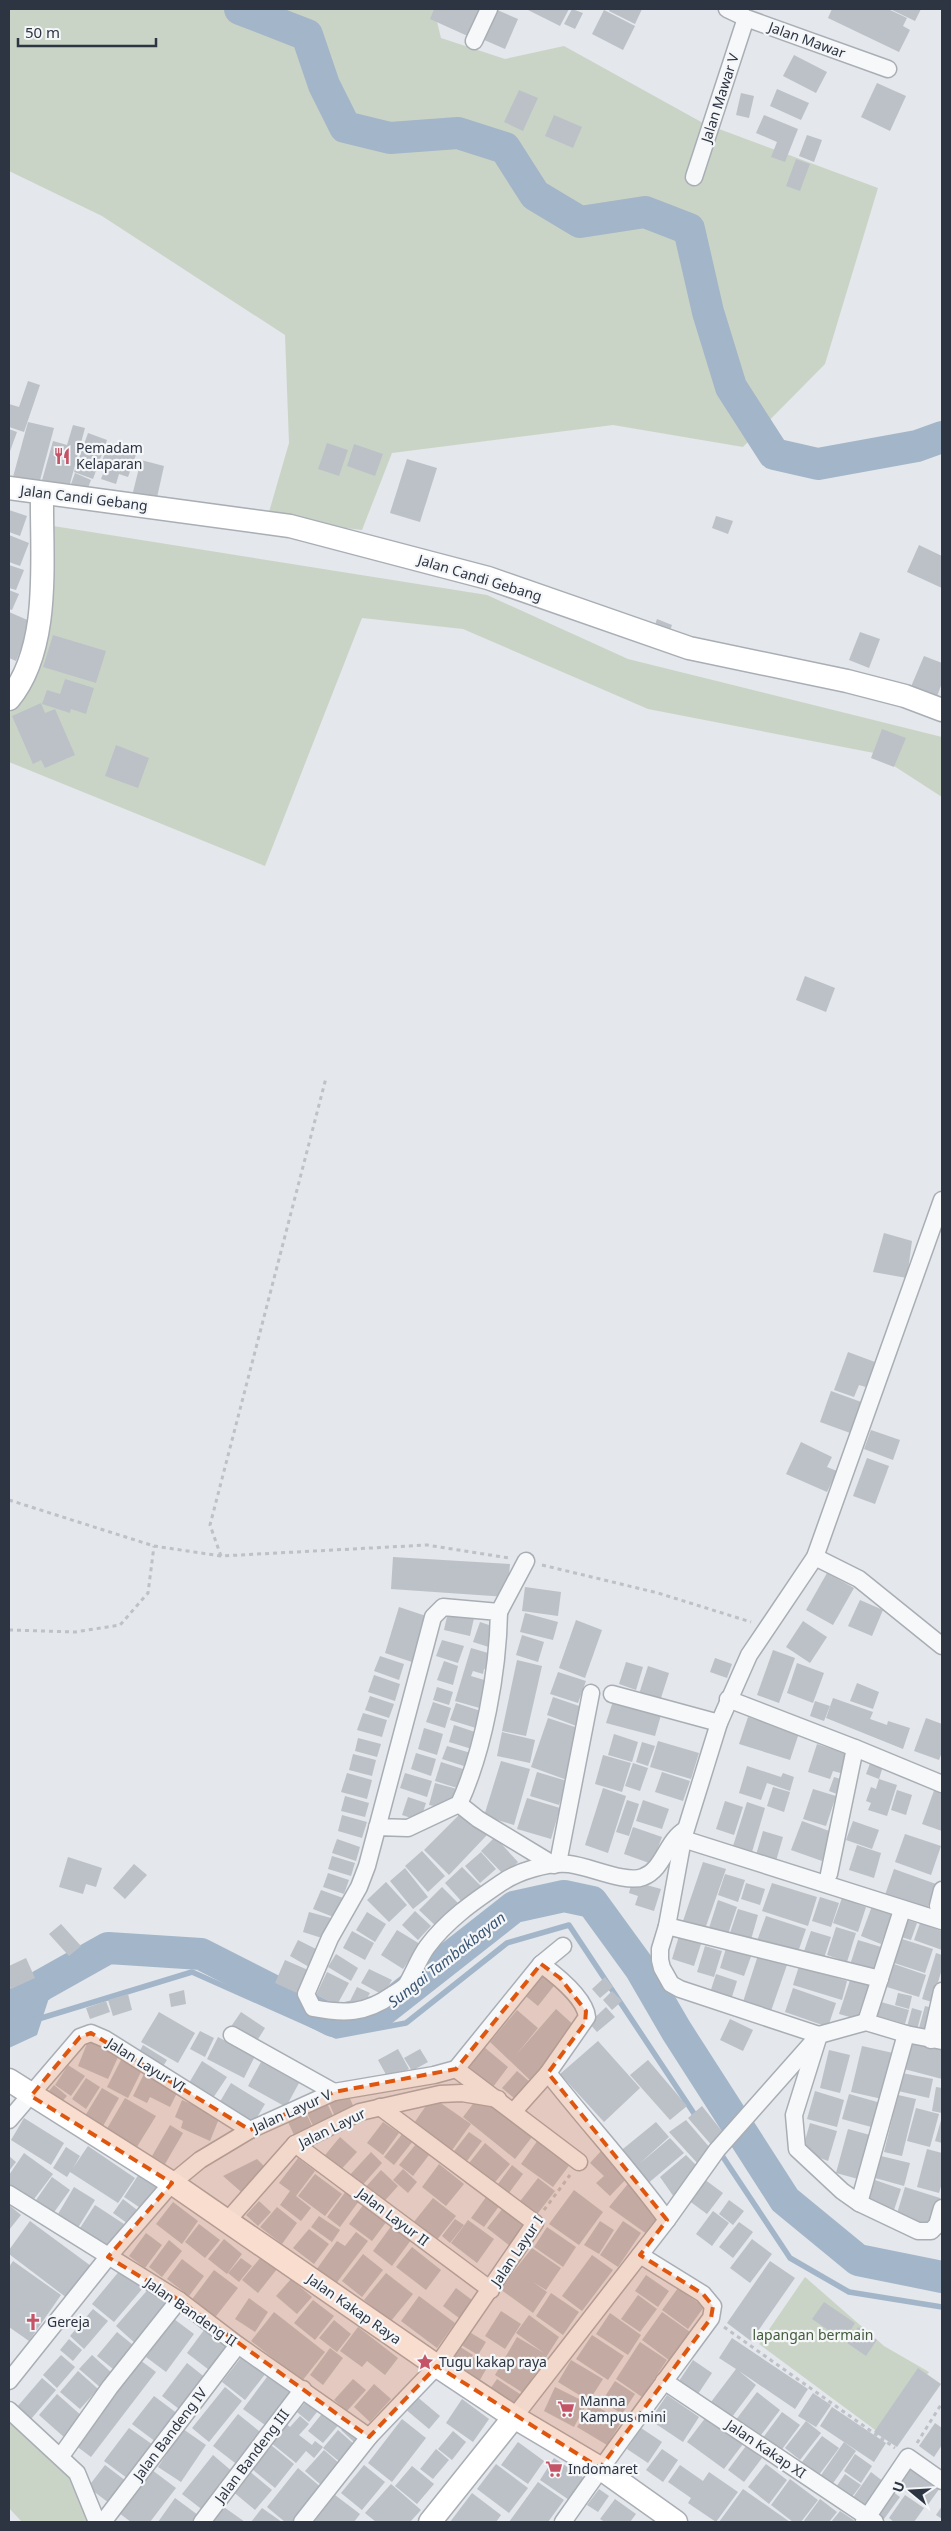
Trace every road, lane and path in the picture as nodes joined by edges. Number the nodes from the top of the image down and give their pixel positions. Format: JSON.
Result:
{"nodes":[{"id":1,"x":489,"y":9,"type":"edge"},
{"id":2,"x":727,"y":9,"type":"edge"},
{"id":3,"x":746,"y":18,"type":"junction"},
{"id":4,"x":474,"y":41,"type":"dead end"},
{"id":5,"x":888,"y":69,"type":"dead end"},
{"id":6,"x":694,"y":177,"type":"dead end"},
{"id":7,"x":9,"y":488,"type":"edge"},
{"id":8,"x":42,"y":494,"type":"junction"},
{"id":9,"x":9,"y":699,"type":"edge"},
{"id":10,"x":942,"y":709,"type":"edge"},
{"id":11,"x":326,"y":1078,"type":"dead end"},
{"id":12,"x":942,"y":1200,"type":"edge"},
{"id":13,"x":9,"y":1500,"type":"edge"},
{"id":14,"x":154,"y":1546,"type":"junction"},
{"id":15,"x":221,"y":1556,"type":"junction"},
{"id":16,"x":815,"y":1557,"type":"junction"},
{"id":17,"x":526,"y":1561,"type":"junction"},
{"id":18,"x":499,"y":1612,"type":"junction"},
{"id":19,"x":767,"y":1627,"type":"junction"},
{"id":20,"x":9,"y":1630,"type":"edge"},
{"id":21,"x":942,"y":1646,"type":"edge"},
{"id":22,"x":591,"y":1693,"type":"dead end"},
{"id":23,"x":612,"y":1694,"type":"dead end"},
{"id":24,"x":728,"y":1699,"type":"junction"},
{"id":25,"x":719,"y":1723,"type":"junction"},
{"id":26,"x":855,"y":1748,"type":"junction"},
{"id":27,"x":942,"y":1784,"type":"edge"},
{"id":28,"x":459,"y":1804,"type":"junction"},
{"id":29,"x":377,"y":1827,"type":"junction"},
{"id":30,"x":685,"y":1834,"type":"junction"},
{"id":31,"x":556,"y":1864,"type":"junction"},
{"id":32,"x":830,"y":1874,"type":"dead end"},
{"id":33,"x":942,"y":1890,"type":"edge"},
{"id":34,"x":902,"y":1910,"type":"junction"},
{"id":35,"x":940,"y":1914,"type":"edge"},
{"id":36,"x":667,"y":1926,"type":"junction"},
{"id":37,"x":563,"y":1946,"type":"dead end"},
{"id":38,"x":541,"y":1964,"type":"junction"},
{"id":39,"x":880,"y":1979,"type":"junction"},
{"id":40,"x":942,"y":1991,"type":"edge"},
{"id":41,"x":866,"y":2022,"type":"junction"},
{"id":42,"x":906,"y":2034,"type":"junction"},
{"id":43,"x":232,"y":2035,"type":"dead end"},
{"id":44,"x":819,"y":2035,"type":"junction"},
{"id":45,"x":937,"y":2041,"type":"edge"},
{"id":46,"x":456,"y":2069,"type":"junction"},
{"id":47,"x":548,"y":2073,"type":"junction"},
{"id":48,"x":9,"y":2080,"type":"edge"},
{"id":49,"x":334,"y":2092,"type":"junction"},
{"id":50,"x":31,"y":2096,"type":"junction"},
{"id":51,"x":498,"y":2099,"type":"junction"},
{"id":52,"x":380,"y":2107,"type":"junction"},
{"id":53,"x":514,"y":2111,"type":"junction"},
{"id":54,"x":9,"y":2120,"type":"edge"},
{"id":55,"x":250,"y":2130,"type":"junction"},
{"id":56,"x":295,"y":2144,"type":"junction"},
{"id":57,"x":579,"y":2162,"type":"joint"},
{"id":58,"x":172,"y":2183,"type":"junction"},
{"id":59,"x":9,"y":2194,"type":"edge"},
{"id":60,"x":859,"y":2203,"type":"junction"},
{"id":61,"x":942,"y":2208,"type":"edge"},
{"id":62,"x":667,"y":2220,"type":"junction"},
{"id":63,"x":227,"y":2221,"type":"junction"},
{"id":64,"x":535,"y":2223,"type":"junction"},
{"id":65,"x":640,"y":2255,"type":"junction"},
{"id":66,"x":108,"y":2257,"type":"junction"},
{"id":67,"x":491,"y":2290,"type":"junction"},
{"id":68,"x":179,"y":2300,"type":"junction"},
{"id":69,"x":711,"y":2318,"type":"junction"},
{"id":70,"x":238,"y":2345,"type":"junction"},
{"id":71,"x":437,"y":2366,"type":"junction"},
{"id":72,"x":9,"y":2381,"type":"edge"},
{"id":73,"x":664,"y":2381,"type":"junction"},
{"id":74,"x":303,"y":2389,"type":"junction"},
{"id":75,"x":942,"y":2403,"type":"edge"},
{"id":76,"x":9,"y":2410,"type":"edge"},
{"id":77,"x":514,"y":2418,"type":"junction"},
{"id":78,"x":369,"y":2437,"type":"junction"},
{"id":79,"x":61,"y":2456,"type":"junction"},
{"id":80,"x":908,"y":2457,"type":"junction"},
{"id":81,"x":600,"y":2468,"type":"junction"},
{"id":82,"x":942,"y":2481,"type":"edge"},
{"id":83,"x":869,"y":2520,"type":"edge"},
{"id":84,"x":96,"y":2522,"type":"edge"},
{"id":85,"x":102,"y":2522,"type":"edge"},
{"id":86,"x":202,"y":2522,"type":"edge"},
{"id":87,"x":302,"y":2522,"type":"edge"},
{"id":88,"x":430,"y":2522,"type":"edge"},
{"id":89,"x":563,"y":2522,"type":"edge"},
{"id":90,"x":676,"y":2522,"type":"edge"}],
"edges":[{"from":1,"to":4,"type":"street"},
{"from":2,"to":3,"type":"street","name":"Jalan Mawar"},
{"from":3,"to":5,"type":"street","name":"Jalan Mawar"},
{"from":3,"to":6,"type":"street","name":"Jalan Mawar V"},
{"from":7,"to":8,"type":"street","name":"Jalan Candi Gebang"},
{"from":8,"to":9,"type":"street"},
{"from":8,"to":10,"type":"street","name":"Jalan Candi Gebang"},
{"from":11,"to":15,"type":"path"},
{"from":12,"to":16,"type":"street"},
{"from":13,"to":14,"type":"path"},
{"from":14,"to":15,"type":"path"},
{"from":14,"to":20,"type":"path"},
{"from":15,"to":17,"type":"path"},
{"from":16,"to":19,"type":"street"},
{"from":16,"to":21,"type":"street"},
{"from":17,"to":18,"type":"street"},
{"from":17,"to":19,"type":"path"},
{"from":18,"to":28,"type":"street"},
{"from":18,"to":29,"type":"street"},
{"from":19,"to":24,"type":"street"},
{"from":22,"to":31,"type":"street"},
{"from":23,"to":25,"type":"street"},
{"from":24,"to":25,"type":"street"},
{"from":24,"to":26,"type":"street"},
{"from":25,"to":30,"type":"street"},
{"from":26,"to":27,"type":"street"},
{"from":26,"to":32,"type":"street"},
{"from":28,"to":29,"type":"street"},
{"from":28,"to":31,"type":"street"},
{"from":29,"to":31,"type":"street"},
{"from":30,"to":31,"type":"street"},
{"from":30,"to":34,"type":"street"},
{"from":30,"to":36,"type":"street"},
{"from":33,"to":35,"type":"street"},
{"from":34,"to":35,"type":"street"},
{"from":34,"to":39,"type":"street"},
{"from":36,"to":39,"type":"street"},
{"from":36,"to":44,"type":"street"},
{"from":37,"to":38,"type":"street"},
{"from":38,"to":46,"type":"street"},
{"from":38,"to":47,"type":"street"},
{"from":39,"to":41,"type":"street"},
{"from":40,"to":45,"type":"street"},
{"from":41,"to":42,"type":"street"},
{"from":41,"to":44,"type":"street"},
{"from":42,"to":45,"type":"street"},
{"from":42,"to":60,"type":"street"},
{"from":43,"to":49,"type":"street"},
{"from":44,"to":60,"type":"street"},
{"from":44,"to":62,"type":"street"},
{"from":46,"to":49,"type":"street","name":"Jalan Layur V"},
{"from":46,"to":51,"type":"street"},
{"from":47,"to":53,"type":"street"},
{"from":47,"to":62,"type":"street"},
{"from":48,"to":50,"type":"street","name":"Jalan Kakap Raya"},
{"from":49,"to":55,"type":"street","name":"Jalan Layur V"},
{"from":50,"to":54,"type":"street"},
{"from":50,"to":55,"type":"street","name":"Jalan Layur VI"},
{"from":50,"to":58,"type":"street","name":"Jalan Kakap Raya"},
{"from":51,"to":52,"type":"street","name":"Jalan Layur"},
{"from":51,"to":53,"type":"street"},
{"from":52,"to":56,"type":"street","name":"Jalan Layur"},
{"from":52,"to":64,"type":"street"},
{"from":53,"to":57,"type":"street"},
{"from":55,"to":58,"type":"street","name":"Jalan Layur V"},
{"from":56,"to":63,"type":"street","name":"Jalan Layur"},
{"from":56,"to":67,"type":"street","name":"Jalan Layur II"},
{"from":57,"to":64,"type":"path","name":"Jalan Layur I"},
{"from":58,"to":63,"type":"street","name":"Jalan Kakap Raya"},
{"from":58,"to":66,"type":"street","name":"Jalan Layur V"},
{"from":59,"to":66,"type":"street","name":"Jalan Bandeng II"},
{"from":60,"to":61,"type":"street"},
{"from":62,"to":65,"type":"street"},
{"from":63,"to":71,"type":"street","name":"Jalan Kakap Raya"},
{"from":64,"to":67,"type":"street","name":"Jalan Layur I"},
{"from":65,"to":69,"type":"street"},
{"from":65,"to":77,"type":"street"},
{"from":66,"to":68,"type":"street","name":"Jalan Bandeng II"},
{"from":66,"to":72,"type":"street","name":"Jalan Layur V"},
{"from":67,"to":71,"type":"street","name":"Jalan Layur I"},
{"from":68,"to":70,"type":"street","name":"Jalan Bandeng II"},
{"from":68,"to":79,"type":"street"},
{"from":69,"to":73,"type":"street"},
{"from":69,"to":80,"type":"path"},
{"from":70,"to":74,"type":"street","name":"Jalan Bandeng II"},
{"from":70,"to":85,"type":"street","name":"Jalan Bandeng IV"},
{"from":71,"to":77,"type":"street","name":"Jalan Kakap Raya"},
{"from":71,"to":78,"type":"street"},
{"from":73,"to":81,"type":"street"},
{"from":73,"to":83,"type":"street","name":"Jalan Kakap XI"},
{"from":74,"to":78,"type":"street","name":"Jalan Bandeng II"},
{"from":74,"to":86,"type":"street","name":"Jalan Bandeng III"},
{"from":75,"to":80,"type":"path"},
{"from":76,"to":79,"type":"street"},
{"from":77,"to":81,"type":"street","name":"Jalan Kakap Raya"},
{"from":77,"to":88,"type":"street"},
{"from":78,"to":87,"type":"street"},
{"from":79,"to":84,"type":"street"},
{"from":80,"to":82,"type":"street"},
{"from":80,"to":83,"type":"street"},
{"from":81,"to":89,"type":"street"},
{"from":81,"to":90,"type":"street","name":"Jalan Kakap Raya"}]}
